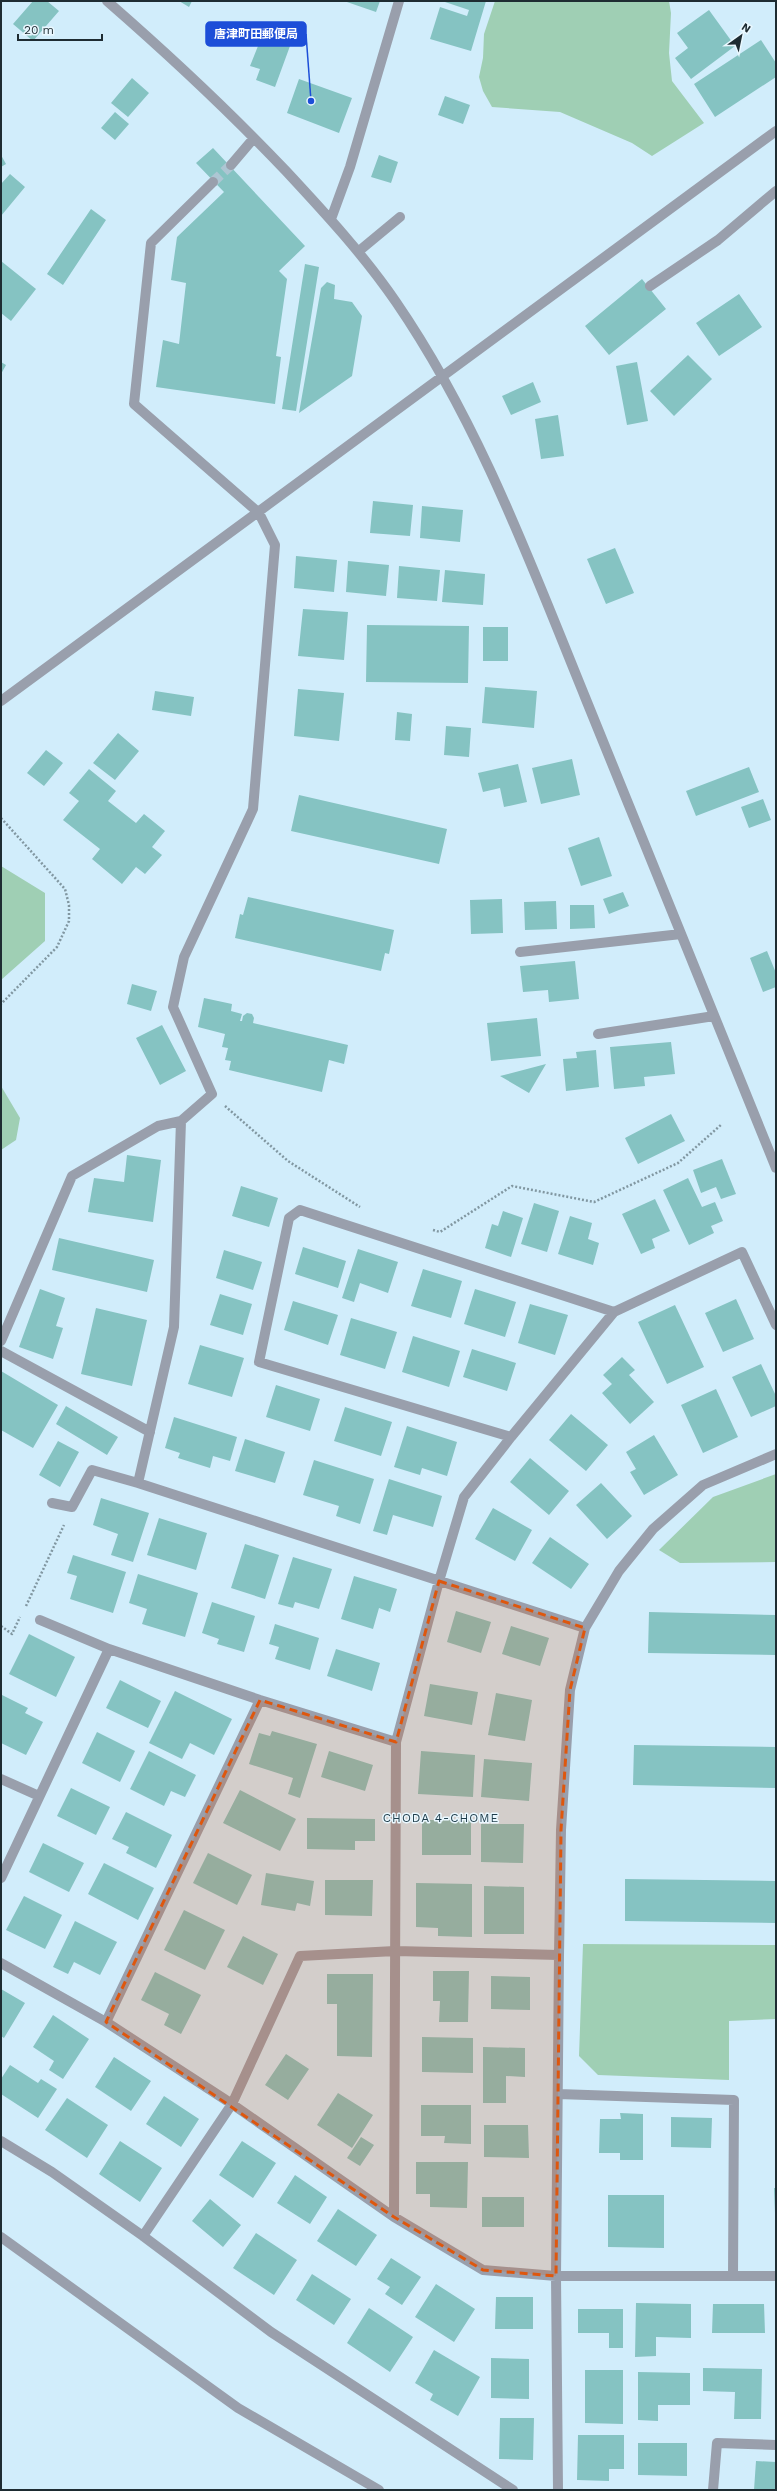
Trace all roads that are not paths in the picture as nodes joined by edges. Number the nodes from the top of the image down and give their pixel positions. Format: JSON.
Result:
{"nodes":[{"id":1,"x":107,"y":1,"type":"edge"},
{"id":2,"x":399,"y":1,"type":"edge"},
{"id":3,"x":776,"y":131,"type":"edge"},
{"id":4,"x":254,"y":138,"type":"junction"},
{"id":5,"x":231,"y":165,"type":"tunnel mouth"},
{"id":6,"x":213,"y":182,"type":"tunnel mouth"},
{"id":7,"x":776,"y":191,"type":"edge"},
{"id":8,"x":400,"y":217,"type":"dead end"},
{"id":9,"x":331,"y":219,"type":"junction"},
{"id":10,"x":359,"y":251,"type":"junction"},
{"id":11,"x":650,"y":286,"type":"dead end"},
{"id":12,"x":441,"y":375,"type":"junction"},
{"id":13,"x":259,"y":513,"type":"junction"},
{"id":14,"x":1,"y":701,"type":"edge"},
{"id":15,"x":681,"y":934,"type":"junction"},
{"id":16,"x":520,"y":952,"type":"dead end"},
{"id":17,"x":714,"y":1016,"type":"junction"},
{"id":18,"x":598,"y":1034,"type":"dead end"},
{"id":19,"x":181,"y":1121,"type":"junction"},
{"id":20,"x":776,"y":1168,"type":"edge"},
{"id":21,"x":614,"y":1312,"type":"junction"},
{"id":22,"x":776,"y":1325,"type":"edge"},
{"id":23,"x":1,"y":1341,"type":"edge"},
{"id":24,"x":1,"y":1351,"type":"edge"},
{"id":25,"x":150,"y":1432,"type":"junction"},
{"id":26,"x":511,"y":1437,"type":"junction"},
{"id":27,"x":776,"y":1454,"type":"edge"},
{"id":28,"x":138,"y":1483,"type":"junction"},
{"id":29,"x":52,"y":1503,"type":"dead end"},
{"id":30,"x":439,"y":1581,"type":"junction"},
{"id":31,"x":40,"y":1620,"type":"dead end"},
{"id":32,"x":585,"y":1628,"type":"junction"},
{"id":33,"x":109,"y":1649,"type":"junction"},
{"id":34,"x":260,"y":1700,"type":"junction"},
{"id":35,"x":396,"y":1742,"type":"junction"},
{"id":36,"x":1,"y":1779,"type":"edge"},
{"id":37,"x":39,"y":1796,"type":"junction"},
{"id":38,"x":1,"y":1878,"type":"edge"},
{"id":39,"x":395,"y":1951,"type":"junction"},
{"id":40,"x":559,"y":1955,"type":"junction"},
{"id":41,"x":1,"y":1963,"type":"edge"},
{"id":42,"x":106,"y":2022,"type":"junction"},
{"id":43,"x":558,"y":2094,"type":"junction"},
{"id":44,"x":232,"y":2104,"type":"junction"},
{"id":45,"x":1,"y":2141,"type":"edge"},
{"id":46,"x":394,"y":2217,"type":"junction"},
{"id":47,"x":143,"y":2236,"type":"junction"},
{"id":48,"x":1,"y":2237,"type":"edge"},
{"id":49,"x":556,"y":2276,"type":"junction"},
{"id":50,"x":733,"y":2276,"type":"junction"},
{"id":51,"x":776,"y":2276,"type":"edge"},
{"id":52,"x":776,"y":2445,"type":"edge"},
{"id":53,"x":379,"y":2490,"type":"edge"},
{"id":54,"x":513,"y":2490,"type":"edge"},
{"id":55,"x":558,"y":2490,"type":"edge"},
{"id":56,"x":713,"y":2490,"type":"edge"}],
"edges":[{"from":1,"to":4,"type":"street"},
{"from":2,"to":9,"type":"street"},
{"from":3,"to":12,"type":"street"},
{"from":4,"to":5,"type":"street"},
{"from":4,"to":9,"type":"street"},
{"from":6,"to":13,"type":"street"},
{"from":7,"to":11,"type":"street"},
{"from":8,"to":10,"type":"street"},
{"from":9,"to":10,"type":"street"},
{"from":10,"to":12,"type":"street"},
{"from":12,"to":13,"type":"street"},
{"from":12,"to":15,"type":"street"},
{"from":13,"to":14,"type":"street"},
{"from":13,"to":19,"type":"street"},
{"from":15,"to":16,"type":"street"},
{"from":15,"to":17,"type":"street"},
{"from":17,"to":18,"type":"street"},
{"from":17,"to":20,"type":"street"},
{"from":19,"to":23,"type":"street"},
{"from":19,"to":25,"type":"street"},
{"from":21,"to":22,"type":"street"},
{"from":21,"to":26,"type":"street"},
{"from":21,"to":26,"type":"street"},
{"from":24,"to":25,"type":"street"},
{"from":25,"to":28,"type":"street"},
{"from":26,"to":30,"type":"street"},
{"from":27,"to":32,"type":"street"},
{"from":28,"to":29,"type":"street"},
{"from":28,"to":30,"type":"street"},
{"from":30,"to":32,"type":"street"},
{"from":30,"to":35,"type":"street"},
{"from":31,"to":33,"type":"street"},
{"from":32,"to":40,"type":"street"},
{"from":33,"to":34,"type":"street"},
{"from":33,"to":37,"type":"street"},
{"from":34,"to":35,"type":"street"},
{"from":34,"to":42,"type":"street"},
{"from":35,"to":39,"type":"street"},
{"from":36,"to":37,"type":"street"},
{"from":37,"to":38,"type":"street"},
{"from":39,"to":40,"type":"street"},
{"from":39,"to":44,"type":"street"},
{"from":39,"to":46,"type":"street"},
{"from":40,"to":43,"type":"street"},
{"from":41,"to":42,"type":"street"},
{"from":42,"to":44,"type":"street"},
{"from":43,"to":49,"type":"street"},
{"from":43,"to":50,"type":"street"},
{"from":44,"to":46,"type":"street"},
{"from":44,"to":47,"type":"street"},
{"from":45,"to":47,"type":"street"},
{"from":46,"to":49,"type":"street"},
{"from":47,"to":54,"type":"street"},
{"from":48,"to":53,"type":"street"},
{"from":49,"to":50,"type":"street"},
{"from":49,"to":55,"type":"street"},
{"from":50,"to":51,"type":"street"},
{"from":52,"to":56,"type":"street"}]}
